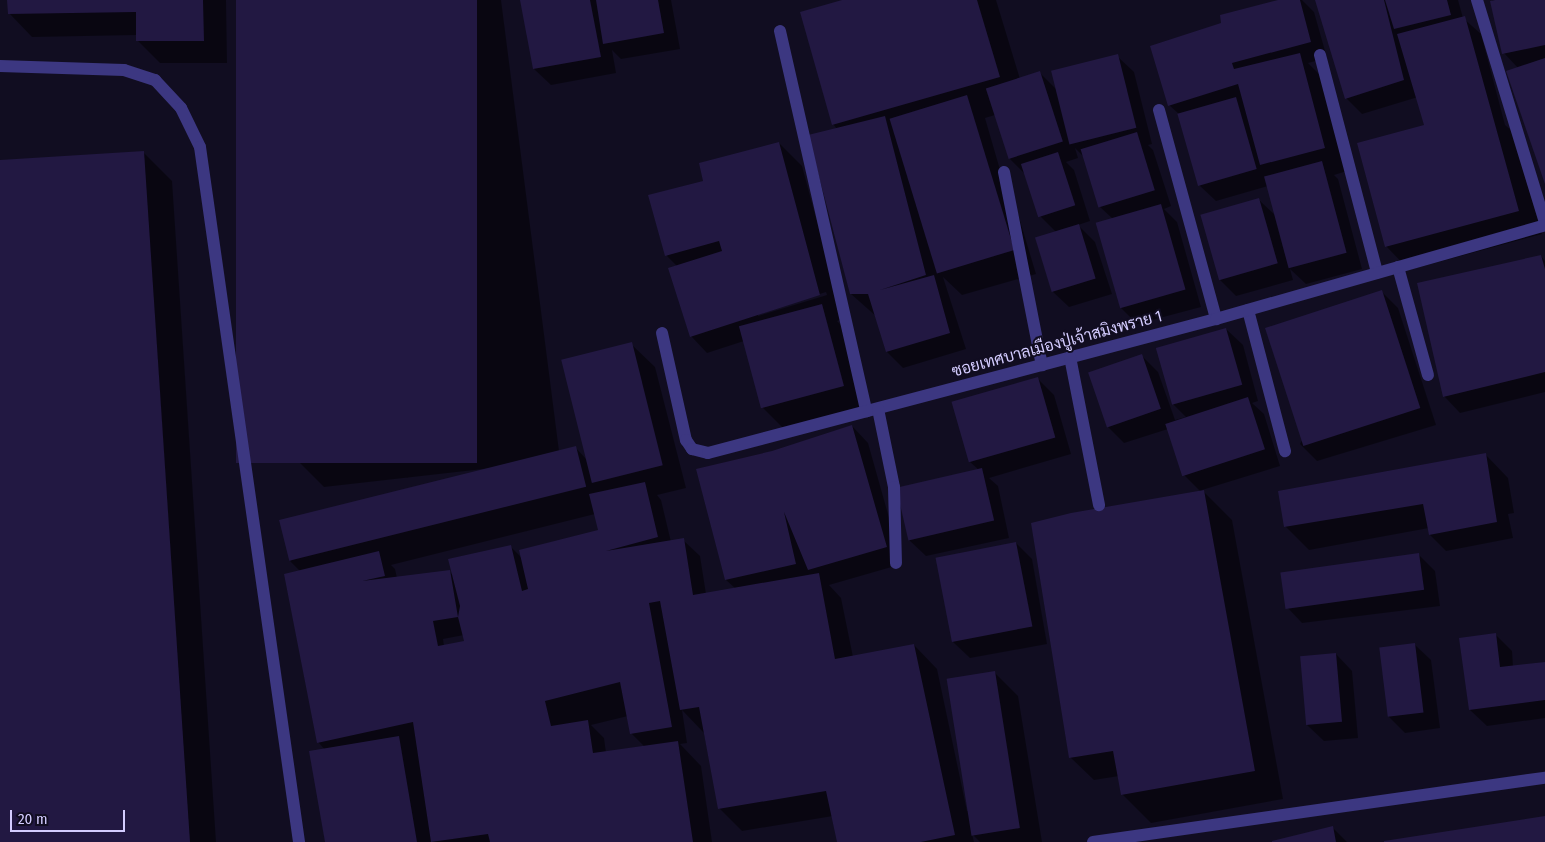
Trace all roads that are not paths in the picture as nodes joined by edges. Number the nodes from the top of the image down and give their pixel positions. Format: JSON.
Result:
{"nodes":[{"id":1,"x":1477,"y":0,"type":"edge"},
{"id":2,"x":780,"y":32,"type":"dead end"},
{"id":3,"x":1320,"y":55,"type":"dead end"},
{"id":4,"x":0,"y":66,"type":"edge"},
{"id":5,"x":1159,"y":110,"type":"dead end"},
{"id":6,"x":1004,"y":172,"type":"dead end"},
{"id":7,"x":1545,"y":224,"type":"edge"},
{"id":8,"x":1398,"y":267,"type":"junction"},
{"id":9,"x":1377,"y":273,"type":"junction"},
{"id":10,"x":1248,"y":310,"type":"junction"},
{"id":11,"x":1216,"y":319,"type":"junction"},
{"id":12,"x":662,"y":333,"type":"dead end"},
{"id":13,"x":1070,"y":357,"type":"junction"},
{"id":14,"x":1042,"y":365,"type":"junction"},
{"id":15,"x":1428,"y":375,"type":"dead end"},
{"id":16,"x":872,"y":410,"type":"junction"},
{"id":17,"x":1285,"y":451,"type":"dead end"},
{"id":18,"x":1099,"y":505,"type":"dead end"},
{"id":19,"x":896,"y":563,"type":"dead end"},
{"id":20,"x":1545,"y":778,"type":"edge"},
{"id":21,"x":299,"y":842,"type":"edge"},
{"id":22,"x":1093,"y":842,"type":"edge"}],
"edges":[{"from":1,"to":7,"type":"street"},
{"from":2,"to":16,"type":"street"},
{"from":3,"to":9,"type":"street"},
{"from":4,"to":21,"type":"street"},
{"from":5,"to":11,"type":"street"},
{"from":6,"to":14,"type":"street"},
{"from":7,"to":8,"type":"street","name":"ซอยเทศบาลเมืองปู่เจ้าสมิงพราย 1"},
{"from":8,"to":9,"type":"street","name":"ซอยเทศบาลเมืองปู่เจ้าสมิงพราย 1"},
{"from":8,"to":15,"type":"street"},
{"from":9,"to":10,"type":"street","name":"ซอยเทศบาลเมืองปู่เจ้าสมิงพราย 1"},
{"from":10,"to":11,"type":"street","name":"ซอยเทศบาลเมืองปู่เจ้าสมิงพราย 1"},
{"from":10,"to":17,"type":"street"},
{"from":11,"to":13,"type":"street","name":"ซอยเทศบาลเมืองปู่เจ้าสมิงพราย 1"},
{"from":12,"to":16,"type":"street","name":"ซอยเทศบาลเมืองปู่เจ้าสมิงพราย 1"},
{"from":13,"to":14,"type":"street","name":"ซอยเทศบาลเมืองปู่เจ้าสมิงพราย 1"},
{"from":13,"to":18,"type":"street"},
{"from":14,"to":16,"type":"street","name":"ซอยเทศบาลเมืองปู่เจ้าสมิงพราย 1"},
{"from":16,"to":19,"type":"street"},
{"from":20,"to":22,"type":"street"}]}
